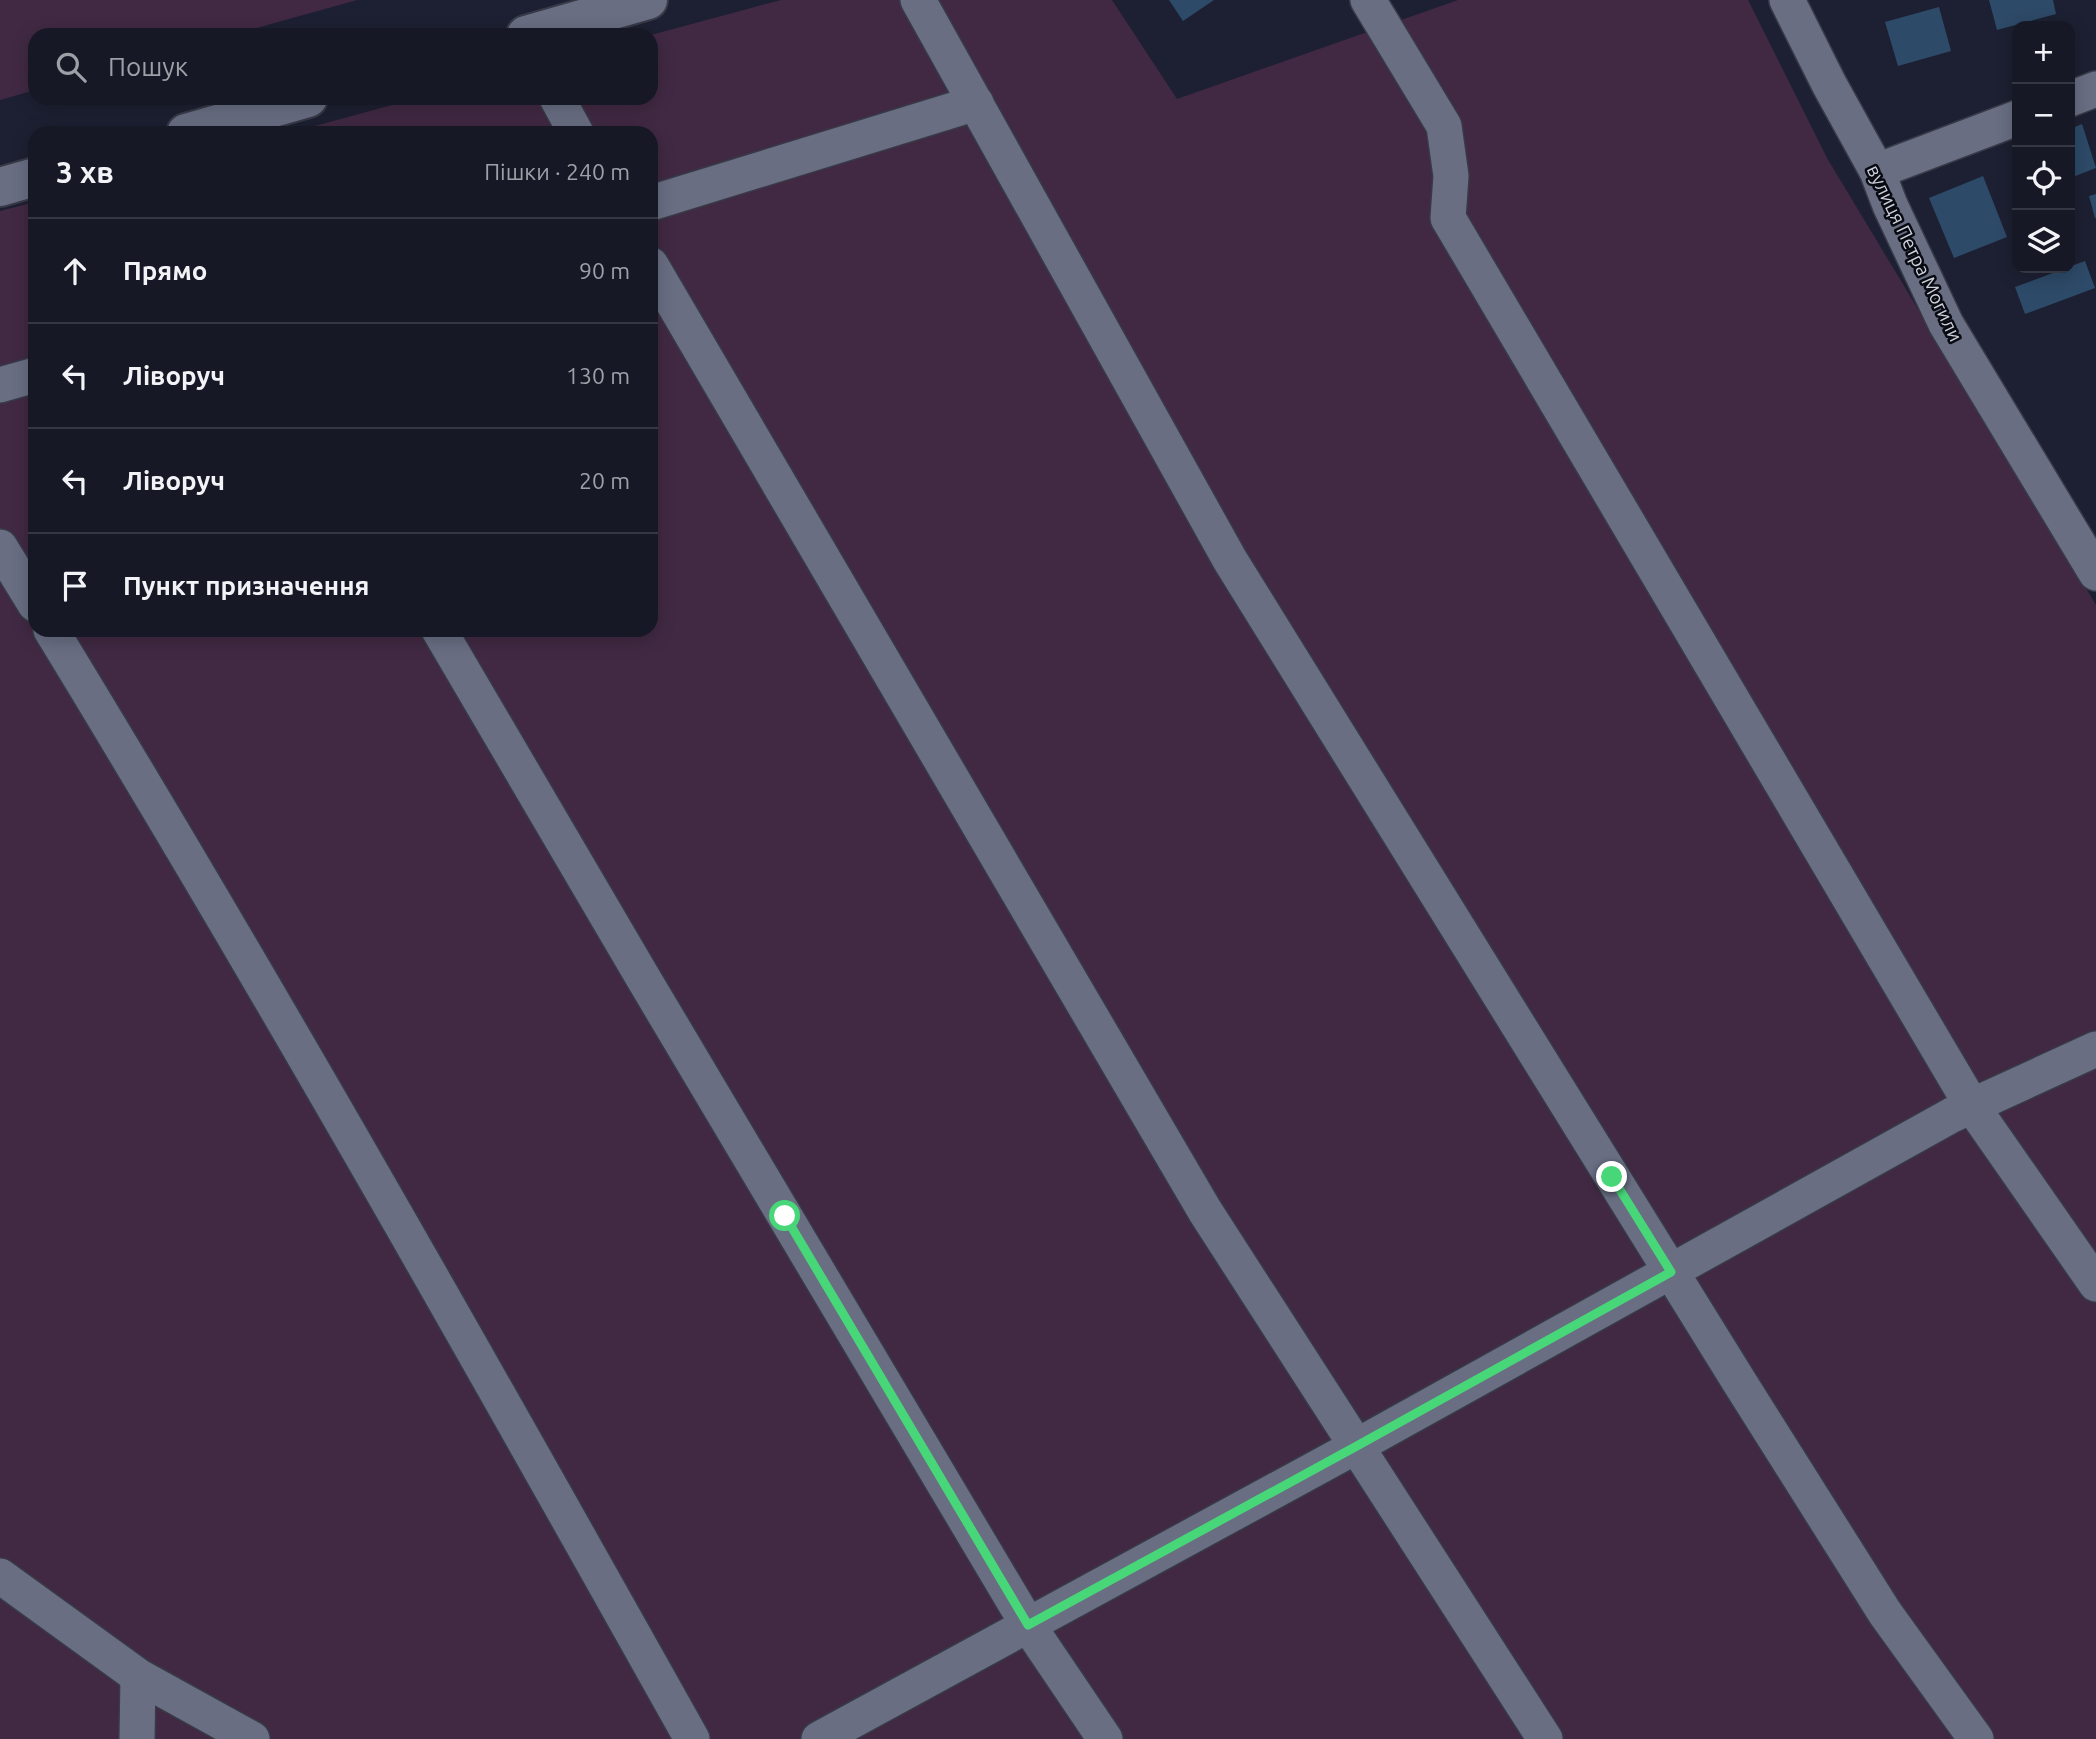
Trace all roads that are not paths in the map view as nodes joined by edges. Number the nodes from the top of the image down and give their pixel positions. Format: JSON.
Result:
{"nodes":[{"id":1,"x":648,"y":0,"type":"edge"},
{"id":2,"x":918,"y":0,"type":"edge"},
{"id":3,"x":1368,"y":0,"type":"edge"},
{"id":4,"x":1787,"y":0,"type":"edge"},
{"id":5,"x":550,"y":28,"type":"edge"},
{"id":6,"x":2096,"y":89,"type":"edge"},
{"id":7,"x":2075,"y":97,"type":"edge"},
{"id":8,"x":976,"y":103,"type":"junction"},
{"id":9,"x":284,"y":105,"type":"edge"},
{"id":10,"x":561,"y":105,"type":"edge"},
{"id":11,"x":2012,"y":120,"type":"edge"},
{"id":12,"x":210,"y":126,"type":"edge"},
{"id":13,"x":572,"y":126,"type":"edge"},
{"id":14,"x":1877,"y":171,"type":"junction"},
{"id":15,"x":28,"y":179,"type":"edge"},
{"id":16,"x":0,"y":187,"type":"edge"},
{"id":17,"x":658,"y":201,"type":"edge"},
{"id":18,"x":658,"y":277,"type":"edge"},
{"id":19,"x":28,"y":377,"type":"edge"},
{"id":20,"x":0,"y":384,"type":"edge"},
{"id":21,"x":0,"y":547,"type":"edge"},
{"id":22,"x":2096,"y":573,"type":"edge"},
{"id":23,"x":28,"y":593,"type":"edge"},
{"id":24,"x":55,"y":637,"type":"edge"},
{"id":25,"x":443,"y":637,"type":"edge"},
{"id":26,"x":2096,"y":1049,"type":"edge"},
{"id":27,"x":1972,"y":1106,"type":"junction"},
{"id":28,"x":1671,"y":1272,"type":"junction"},
{"id":29,"x":2096,"y":1284,"type":"edge"},
{"id":30,"x":1355,"y":1447,"type":"junction"},
{"id":31,"x":0,"y":1576,"type":"edge"},
{"id":32,"x":1028,"y":1625,"type":"junction"},
{"id":33,"x":138,"y":1676,"type":"junction"},
{"id":34,"x":136,"y":1739,"type":"edge"},
{"id":35,"x":252,"y":1739,"type":"edge"},
{"id":36,"x":692,"y":1739,"type":"edge"},
{"id":37,"x":819,"y":1739,"type":"edge"},
{"id":38,"x":1105,"y":1739,"type":"edge"},
{"id":39,"x":1545,"y":1739,"type":"edge"},
{"id":40,"x":1976,"y":1739,"type":"edge"}],
"edges":[{"from":1,"to":5,"type":"street"},
{"from":2,"to":8,"type":"street"},
{"from":3,"to":27,"type":"street"},
{"from":4,"to":14,"type":"street","name":"вулиця Петра Могили"},
{"from":6,"to":7,"type":"street"},
{"from":8,"to":17,"type":"street"},
{"from":8,"to":28,"type":"street"},
{"from":9,"to":12,"type":"street"},
{"from":10,"to":13,"type":"street"},
{"from":11,"to":14,"type":"street"},
{"from":14,"to":22,"type":"street","name":"вулиця Петра Могили"},
{"from":15,"to":16,"type":"street"},
{"from":18,"to":30,"type":"street"},
{"from":19,"to":20,"type":"street"},
{"from":21,"to":23,"type":"street"},
{"from":24,"to":36,"type":"street"},
{"from":25,"to":32,"type":"street"},
{"from":26,"to":27,"type":"street"},
{"from":27,"to":28,"type":"street"},
{"from":27,"to":29,"type":"street"},
{"from":28,"to":30,"type":"street"},
{"from":28,"to":40,"type":"street"},
{"from":30,"to":32,"type":"street"},
{"from":30,"to":39,"type":"street"},
{"from":31,"to":33,"type":"street"},
{"from":32,"to":37,"type":"street"},
{"from":32,"to":38,"type":"street"},
{"from":33,"to":34,"type":"street"},
{"from":33,"to":35,"type":"street"}]}
